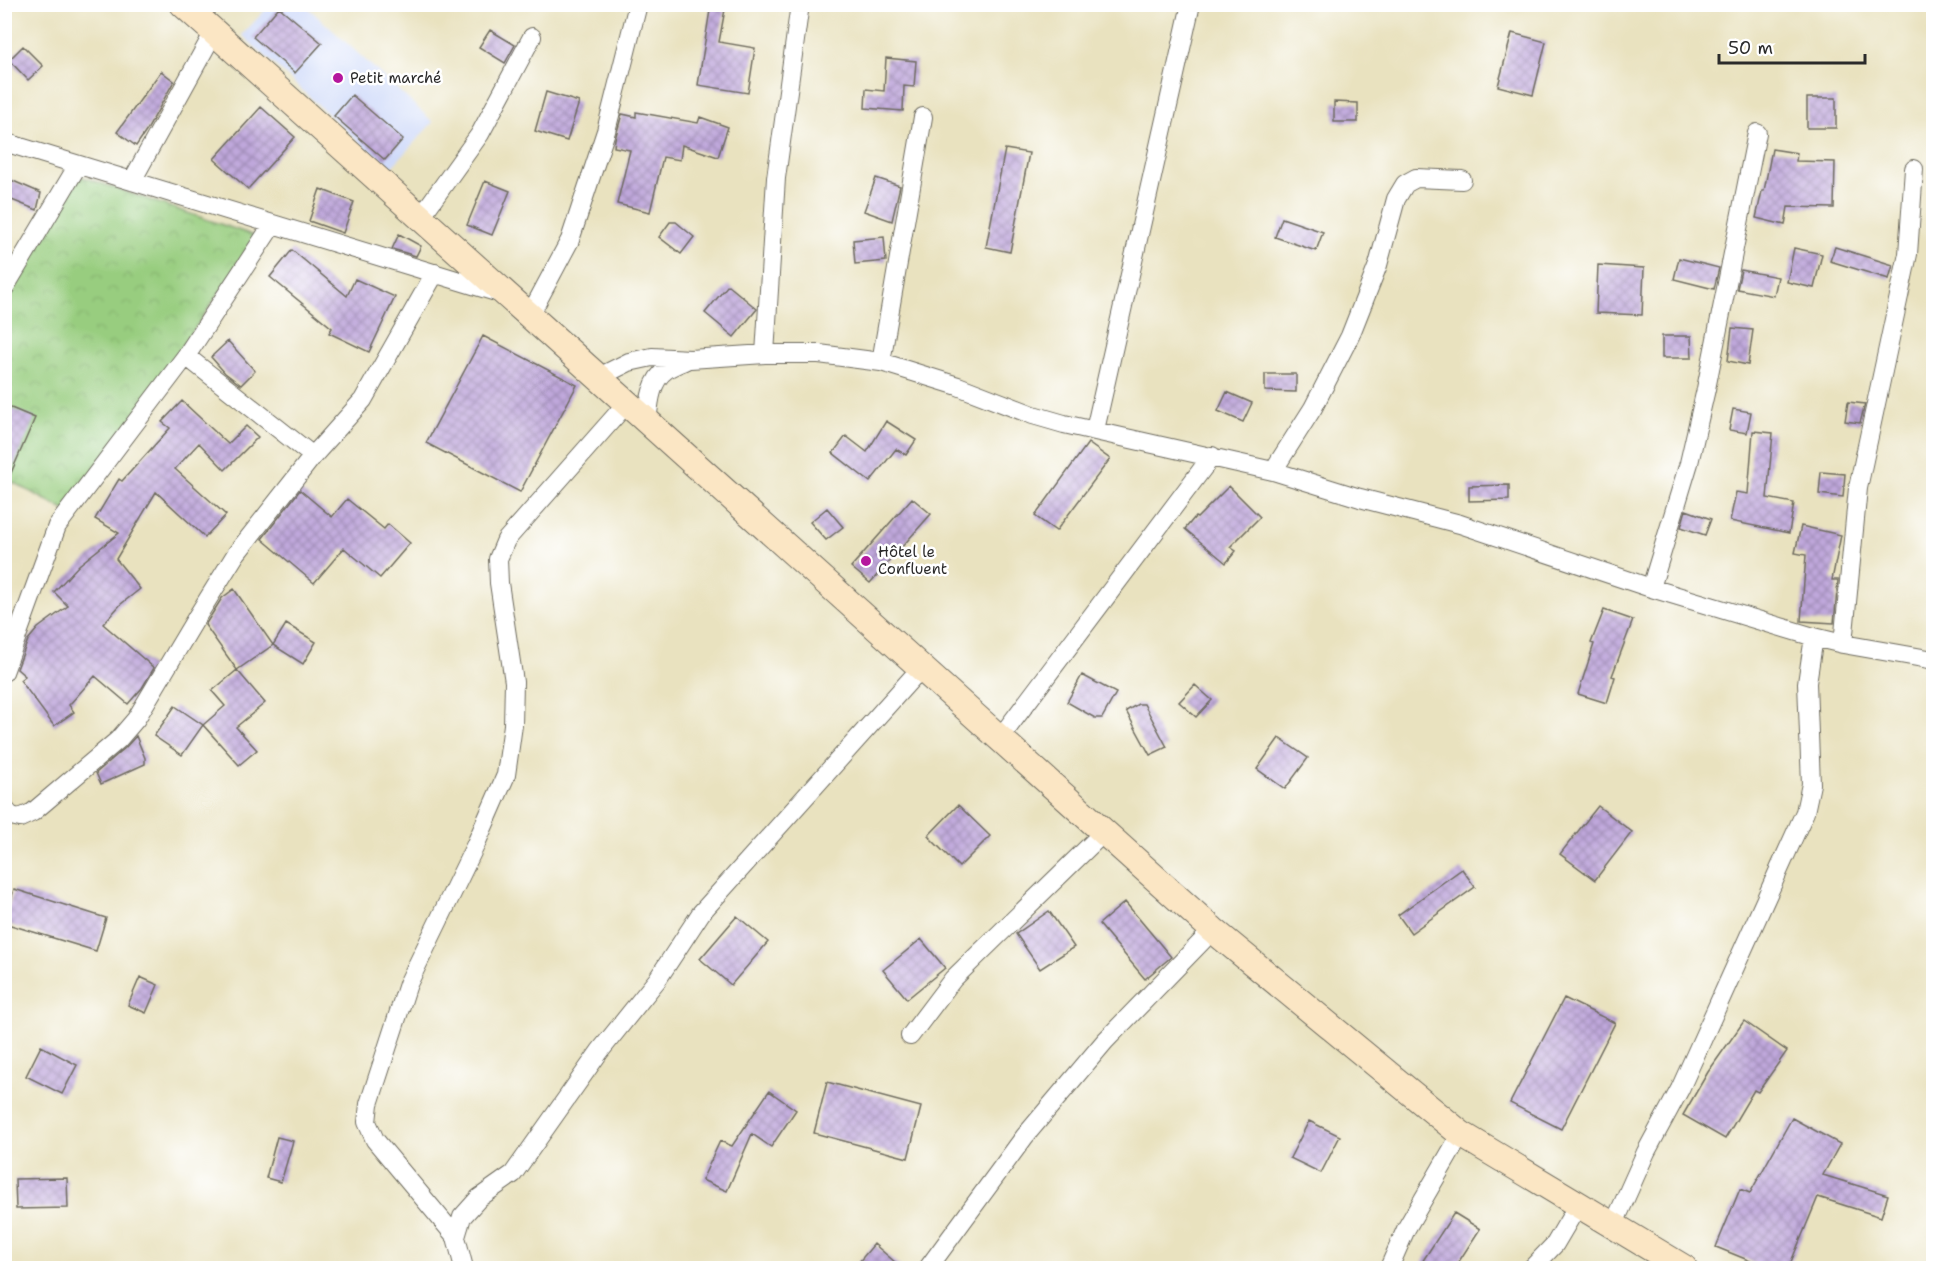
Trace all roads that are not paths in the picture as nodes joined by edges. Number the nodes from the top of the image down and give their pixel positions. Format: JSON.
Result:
{"nodes":[{"id":1,"x":183,"y":4,"type":"edge"},
{"id":2,"x":638,"y":4,"type":"edge"},
{"id":3,"x":800,"y":4,"type":"edge"},
{"id":4,"x":1191,"y":4,"type":"edge"},
{"id":5,"x":214,"y":32,"type":"junction"},
{"id":6,"x":532,"y":37,"type":"dead end"},
{"id":7,"x":923,"y":117,"type":"dead end"},
{"id":8,"x":1757,"y":133,"type":"dead end"},
{"id":9,"x":4,"y":142,"type":"edge"},
{"id":10,"x":78,"y":165,"type":"junction"},
{"id":11,"x":1914,"y":169,"type":"dead end"},
{"id":12,"x":1462,"y":180,"type":"dead end"},
{"id":13,"x":132,"y":181,"type":"junction"},
{"id":14,"x":420,"y":218,"type":"junction"},
{"id":15,"x":273,"y":224,"type":"junction"},
{"id":16,"x":435,"y":273,"type":"junction"},
{"id":17,"x":4,"y":289,"type":"edge"},
{"id":18,"x":504,"y":294,"type":"junction"},
{"id":19,"x":529,"y":317,"type":"junction"},
{"id":20,"x":765,"y":354,"type":"junction"},
{"id":21,"x":186,"y":356,"type":"junction"},
{"id":22,"x":690,"y":358,"type":"junction"},
{"id":23,"x":880,"y":362,"type":"junction"},
{"id":24,"x":597,"y":378,"type":"junction"},
{"id":25,"x":626,"y":404,"type":"junction"},
{"id":26,"x":647,"y":423,"type":"junction"},
{"id":27,"x":1095,"y":430,"type":"junction"},
{"id":28,"x":313,"y":456,"type":"junction"},
{"id":29,"x":1212,"y":456,"type":"junction"},
{"id":30,"x":1273,"y":471,"type":"junction"},
{"id":31,"x":1651,"y":588,"type":"junction"},
{"id":32,"x":1814,"y":637,"type":"junction"},
{"id":33,"x":1843,"y":644,"type":"junction"},
{"id":34,"x":1934,"y":660,"type":"edge"},
{"id":35,"x":921,"y":668,"type":"junction"},
{"id":36,"x":4,"y":672,"type":"edge"},
{"id":37,"x":1000,"y":738,"type":"junction"},
{"id":38,"x":4,"y":808,"type":"edge"},
{"id":39,"x":1104,"y":832,"type":"junction"},
{"id":40,"x":1214,"y":930,"type":"junction"},
{"id":41,"x":910,"y":1036,"type":"dead end"},
{"id":42,"x":1461,"y":1134,"type":"junction"},
{"id":43,"x":1578,"y":1205,"type":"junction"},
{"id":44,"x":1613,"y":1226,"type":"junction"},
{"id":45,"x":456,"y":1237,"type":"junction"},
{"id":46,"x":464,"y":1269,"type":"edge"},
{"id":47,"x":928,"y":1269,"type":"edge"},
{"id":48,"x":1389,"y":1269,"type":"edge"},
{"id":49,"x":1532,"y":1269,"type":"edge"},
{"id":50,"x":1684,"y":1269,"type":"edge"}],
"edges":[{"from":1,"to":5,"type":"street"},
{"from":2,"to":19,"type":"street"},
{"from":3,"to":20,"type":"street"},
{"from":4,"to":27,"type":"street"},
{"from":5,"to":13,"type":"street"},
{"from":5,"to":14,"type":"street"},
{"from":6,"to":14,"type":"street"},
{"from":7,"to":23,"type":"street"},
{"from":8,"to":31,"type":"street"},
{"from":9,"to":10,"type":"street"},
{"from":10,"to":13,"type":"street"},
{"from":10,"to":17,"type":"street"},
{"from":11,"to":33,"type":"street"},
{"from":12,"to":30,"type":"street"},
{"from":13,"to":15,"type":"street"},
{"from":14,"to":18,"type":"street"},
{"from":15,"to":16,"type":"street"},
{"from":15,"to":21,"type":"street"},
{"from":16,"to":18,"type":"street"},
{"from":16,"to":28,"type":"street"},
{"from":18,"to":19,"type":"street"},
{"from":19,"to":24,"type":"street"},
{"from":20,"to":22,"type":"street"},
{"from":20,"to":23,"type":"street"},
{"from":21,"to":28,"type":"street"},
{"from":21,"to":36,"type":"street"},
{"from":22,"to":24,"type":"street"},
{"from":22,"to":26,"type":"street"},
{"from":23,"to":27,"type":"street"},
{"from":24,"to":25,"type":"street"},
{"from":25,"to":26,"type":"street"},
{"from":25,"to":45,"type":"street"},
{"from":26,"to":35,"type":"street"},
{"from":27,"to":29,"type":"street"},
{"from":28,"to":38,"type":"street"},
{"from":29,"to":30,"type":"street"},
{"from":29,"to":37,"type":"street"},
{"from":30,"to":31,"type":"street"},
{"from":31,"to":32,"type":"street"},
{"from":32,"to":33,"type":"street"},
{"from":32,"to":44,"type":"street"},
{"from":33,"to":34,"type":"street"},
{"from":35,"to":37,"type":"street"},
{"from":35,"to":45,"type":"street"},
{"from":37,"to":39,"type":"street"},
{"from":39,"to":40,"type":"street"},
{"from":39,"to":41,"type":"street"},
{"from":40,"to":42,"type":"street"},
{"from":40,"to":47,"type":"street"},
{"from":42,"to":43,"type":"street"},
{"from":42,"to":48,"type":"street"},
{"from":43,"to":44,"type":"street"},
{"from":43,"to":49,"type":"street"},
{"from":44,"to":50,"type":"street"},
{"from":45,"to":46,"type":"street"}]}
